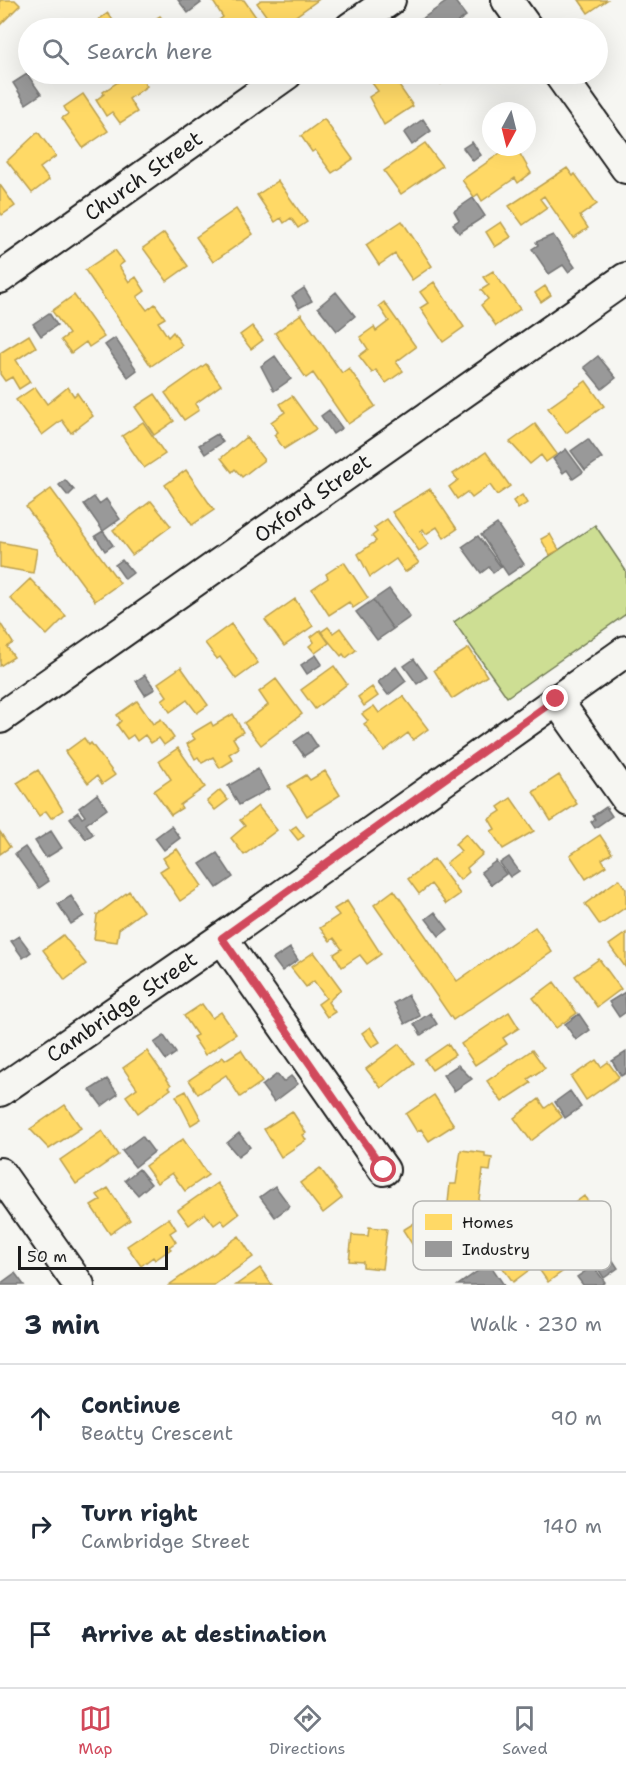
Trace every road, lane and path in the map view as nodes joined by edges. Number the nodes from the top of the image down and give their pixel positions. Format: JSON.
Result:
{"nodes":[{"id":1,"x":390,"y":0,"type":"edge"},
{"id":2,"x":507,"y":0,"type":"edge"},
{"id":3,"x":364,"y":18,"type":"edge"},
{"id":4,"x":520,"y":18,"type":"edge"},
{"id":5,"x":273,"y":84,"type":"edge"},
{"id":6,"x":566,"y":84,"type":"edge"},
{"id":7,"x":626,"y":168,"type":"edge"},
{"id":8,"x":0,"y":278,"type":"edge"},
{"id":9,"x":626,"y":278,"type":"edge"},
{"id":10,"x":626,"y":651,"type":"edge"},
{"id":11,"x":556,"y":699,"type":"junction"},
{"id":12,"x":0,"y":718,"type":"edge"},
{"id":13,"x":626,"y":798,"type":"edge"},
{"id":14,"x":222,"y":938,"type":"junction"},
{"id":15,"x":0,"y":1091,"type":"edge"},
{"id":16,"x":384,"y":1170,"type":"dead end"},
{"id":17,"x":0,"y":1173,"type":"edge"},
{"id":18,"x":79,"y":1285,"type":"edge"}],
"edges":[{"from":1,"to":3,"type":"street"},
{"from":2,"to":4,"type":"street"},
{"from":5,"to":8,"type":"street","name":"Church Street"},
{"from":6,"to":7,"type":"street"},
{"from":9,"to":12,"type":"street","name":"Oxford Street"},
{"from":10,"to":11,"type":"street","name":"Cambridge Street"},
{"from":11,"to":13,"type":"street"},
{"from":11,"to":14,"type":"street","name":"Cambridge Street"},
{"from":14,"to":15,"type":"street","name":"Cambridge Street"},
{"from":14,"to":16,"type":"street"},
{"from":17,"to":18,"type":"street"}]}
